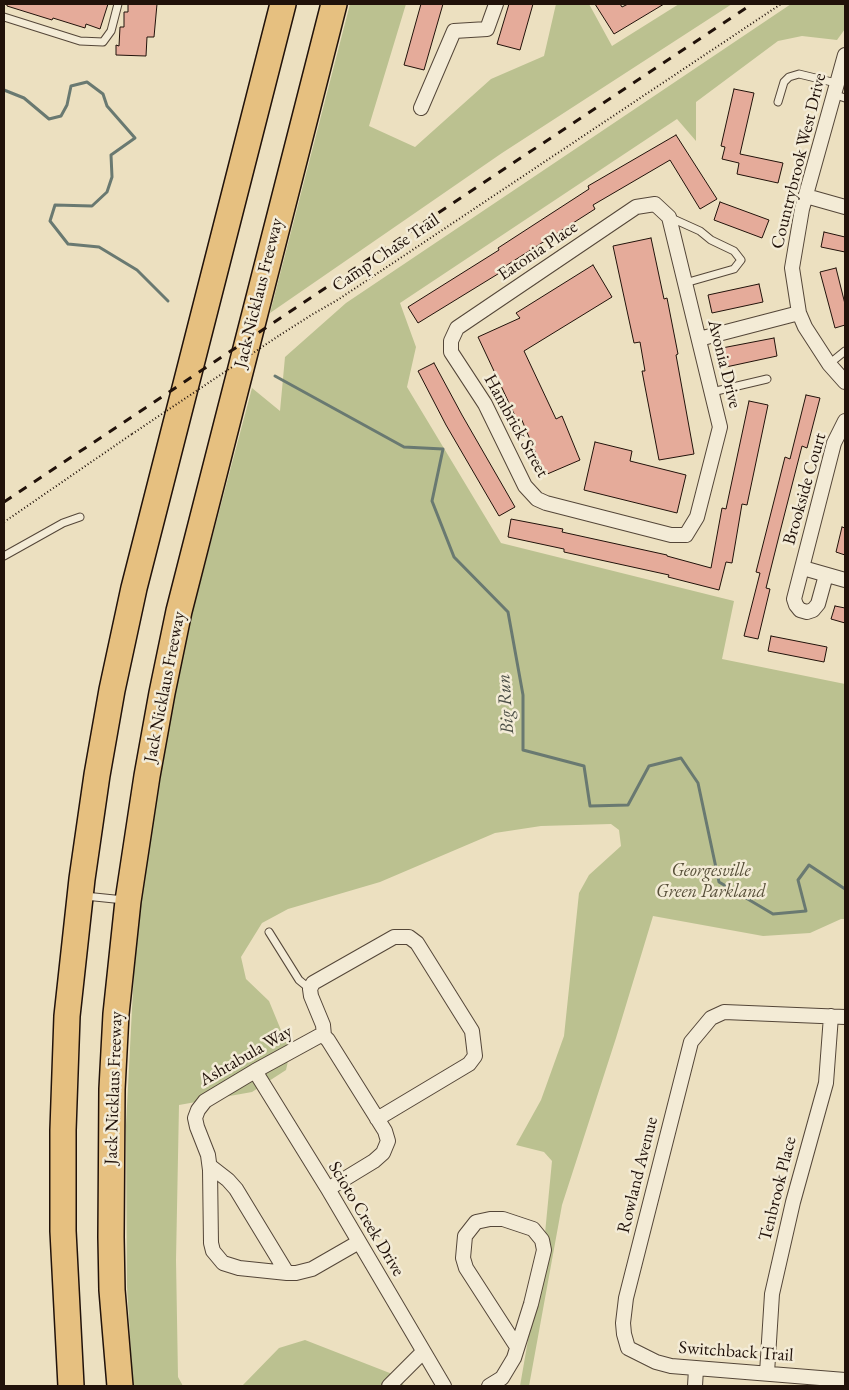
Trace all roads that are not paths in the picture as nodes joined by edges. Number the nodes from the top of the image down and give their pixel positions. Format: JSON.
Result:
{"nodes":[{"id":1,"x":118,"y":4,"type":"edge"},
{"id":2,"x":283,"y":4,"type":"edge"},
{"id":3,"x":334,"y":4,"type":"edge"},
{"id":4,"x":496,"y":4,"type":"edge"},
{"id":5,"x":4,"y":17,"type":"edge"},
{"id":6,"x":845,"y":55,"type":"edge"},
{"id":7,"x":838,"y":92,"type":"edge"},
{"id":8,"x":778,"y":102,"type":"dead end"},
{"id":9,"x":421,"y":108,"type":"dead end"},
{"id":10,"x":806,"y":196,"type":"junction"},
{"id":11,"x":845,"y":207,"type":"edge"},
{"id":12,"x":669,"y":217,"type":"junction"},
{"id":13,"x":685,"y":283,"type":"junction"},
{"id":14,"x":799,"y":313,"type":"junction"},
{"id":15,"x":699,"y":339,"type":"junction"},
{"id":16,"x":451,"y":341,"type":"joint"},
{"id":17,"x":845,"y":351,"type":"edge"},
{"id":18,"x":829,"y":364,"type":"junction"},
{"id":19,"x":767,"y":379,"type":"dead end"},
{"id":20,"x":845,"y":382,"type":"edge"},
{"id":21,"x":712,"y":392,"type":"junction"},
{"id":22,"x":845,"y":421,"type":"edge"},
{"id":23,"x":80,"y":517,"type":"dead end"},
{"id":24,"x":686,"y":535,"type":"joint"},
{"id":25,"x":4,"y":556,"type":"edge"},
{"id":26,"x":802,"y":568,"type":"junction"},
{"id":27,"x":826,"y":575,"type":"junction"},
{"id":28,"x":845,"y":580,"type":"edge"},
{"id":29,"x":80,"y":896,"type":"junction"},
{"id":30,"x":128,"y":901,"type":"junction"},
{"id":31,"x":269,"y":932,"type":"dead end"},
{"id":32,"x":310,"y":989,"type":"junction"},
{"id":33,"x":831,"y":1016,"type":"junction"},
{"id":34,"x":845,"y":1017,"type":"edge"},
{"id":35,"x":324,"y":1036,"type":"junction"},
{"id":36,"x":255,"y":1071,"type":"junction"},
{"id":37,"x":377,"y":1120,"type":"junction"},
{"id":38,"x":210,"y":1166,"type":"junction"},
{"id":39,"x":328,"y":1189,"type":"junction"},
{"id":40,"x":359,"y":1242,"type":"junction"},
{"id":41,"x":287,"y":1273,"type":"junction"},
{"id":42,"x":517,"y":1347,"type":"junction"},
{"id":43,"x":628,"y":1348,"type":"joint"},
{"id":44,"x":423,"y":1352,"type":"junction"},
{"id":45,"x":696,"y":1369,"type":"junction"},
{"id":46,"x":767,"y":1373,"type":"junction"},
{"id":47,"x":845,"y":1380,"type":"edge"},
{"id":48,"x":71,"y":1386,"type":"edge"},
{"id":49,"x":120,"y":1386,"type":"edge"},
{"id":50,"x":389,"y":1386,"type":"edge"},
{"id":51,"x":444,"y":1386,"type":"edge"},
{"id":52,"x":488,"y":1386,"type":"edge"},
{"id":53,"x":695,"y":1386,"type":"edge"}],
"edges":[{"from":1,"to":5,"type":"lane"},
{"from":2,"to":29,"type":"highway"},
{"from":3,"to":30,"type":"highway","name":"Jack Nicklaus Freeway"},
{"from":4,"to":9,"type":"street"},
{"from":6,"to":7,"type":"street","name":"Countrybrook West Drive"},
{"from":7,"to":8,"type":"lane"},
{"from":7,"to":10,"type":"street","name":"Countrybrook West Drive"},
{"from":10,"to":11,"type":"street"},
{"from":10,"to":14,"type":"street","name":"Countrybrook West Drive"},
{"from":12,"to":13,"type":"street","name":"Avonia Drive"},
{"from":12,"to":13,"type":"lane"},
{"from":12,"to":16,"type":"street","name":"Eatonia Place"},
{"from":13,"to":15,"type":"street","name":"Avonia Drive"},
{"from":14,"to":15,"type":"street"},
{"from":14,"to":18,"type":"street","name":"Countrybrook West Drive"},
{"from":15,"to":21,"type":"street","name":"Avonia Drive"},
{"from":16,"to":24,"type":"street","name":"Hambrick Street"},
{"from":17,"to":18,"type":"lane"},
{"from":18,"to":20,"type":"street","name":"Countrybrook West Drive"},
{"from":19,"to":21,"type":"lane"},
{"from":21,"to":24,"type":"street","name":"Avonia Drive"},
{"from":22,"to":26,"type":"street","name":"Brookside Court"},
{"from":23,"to":25,"type":"lane"},
{"from":26,"to":27,"type":"street","name":"Brookside Court"},
{"from":26,"to":27,"type":"street","name":"Brookside Court"},
{"from":27,"to":28,"type":"street","name":"Brookside Court"},
{"from":29,"to":30,"type":"lane"},
{"from":29,"to":48,"type":"highway"},
{"from":30,"to":49,"type":"highway","name":"Jack Nicklaus Freeway"},
{"from":31,"to":32,"type":"lane"},
{"from":32,"to":35,"type":"street"},
{"from":32,"to":37,"type":"street"},
{"from":33,"to":34,"type":"street"},
{"from":33,"to":43,"type":"street","name":"Rowland Avenue"},
{"from":33,"to":46,"type":"street","name":"Tenbrook Place"},
{"from":35,"to":36,"type":"street","name":"Ashtabula Way"},
{"from":35,"to":37,"type":"street"},
{"from":36,"to":38,"type":"street","name":"Ashtabula Way"},
{"from":36,"to":39,"type":"street","name":"Scioto Creek Drive"},
{"from":37,"to":39,"type":"street"},
{"from":38,"to":41,"type":"street"},
{"from":38,"to":41,"type":"street"},
{"from":39,"to":40,"type":"street","name":"Scioto Creek Drive"},
{"from":40,"to":41,"type":"street"},
{"from":40,"to":44,"type":"street","name":"Scioto Creek Drive"},
{"from":42,"to":42,"type":"street"},
{"from":42,"to":52,"type":"street"},
{"from":43,"to":45,"type":"street","name":"Switchback Trail"},
{"from":44,"to":50,"type":"street"},
{"from":44,"to":51,"type":"street","name":"Scioto Creek Drive"},
{"from":45,"to":46,"type":"street","name":"Switchback Trail"},
{"from":45,"to":53,"type":"street"},
{"from":46,"to":47,"type":"street","name":"Switchback Trail"}]}
